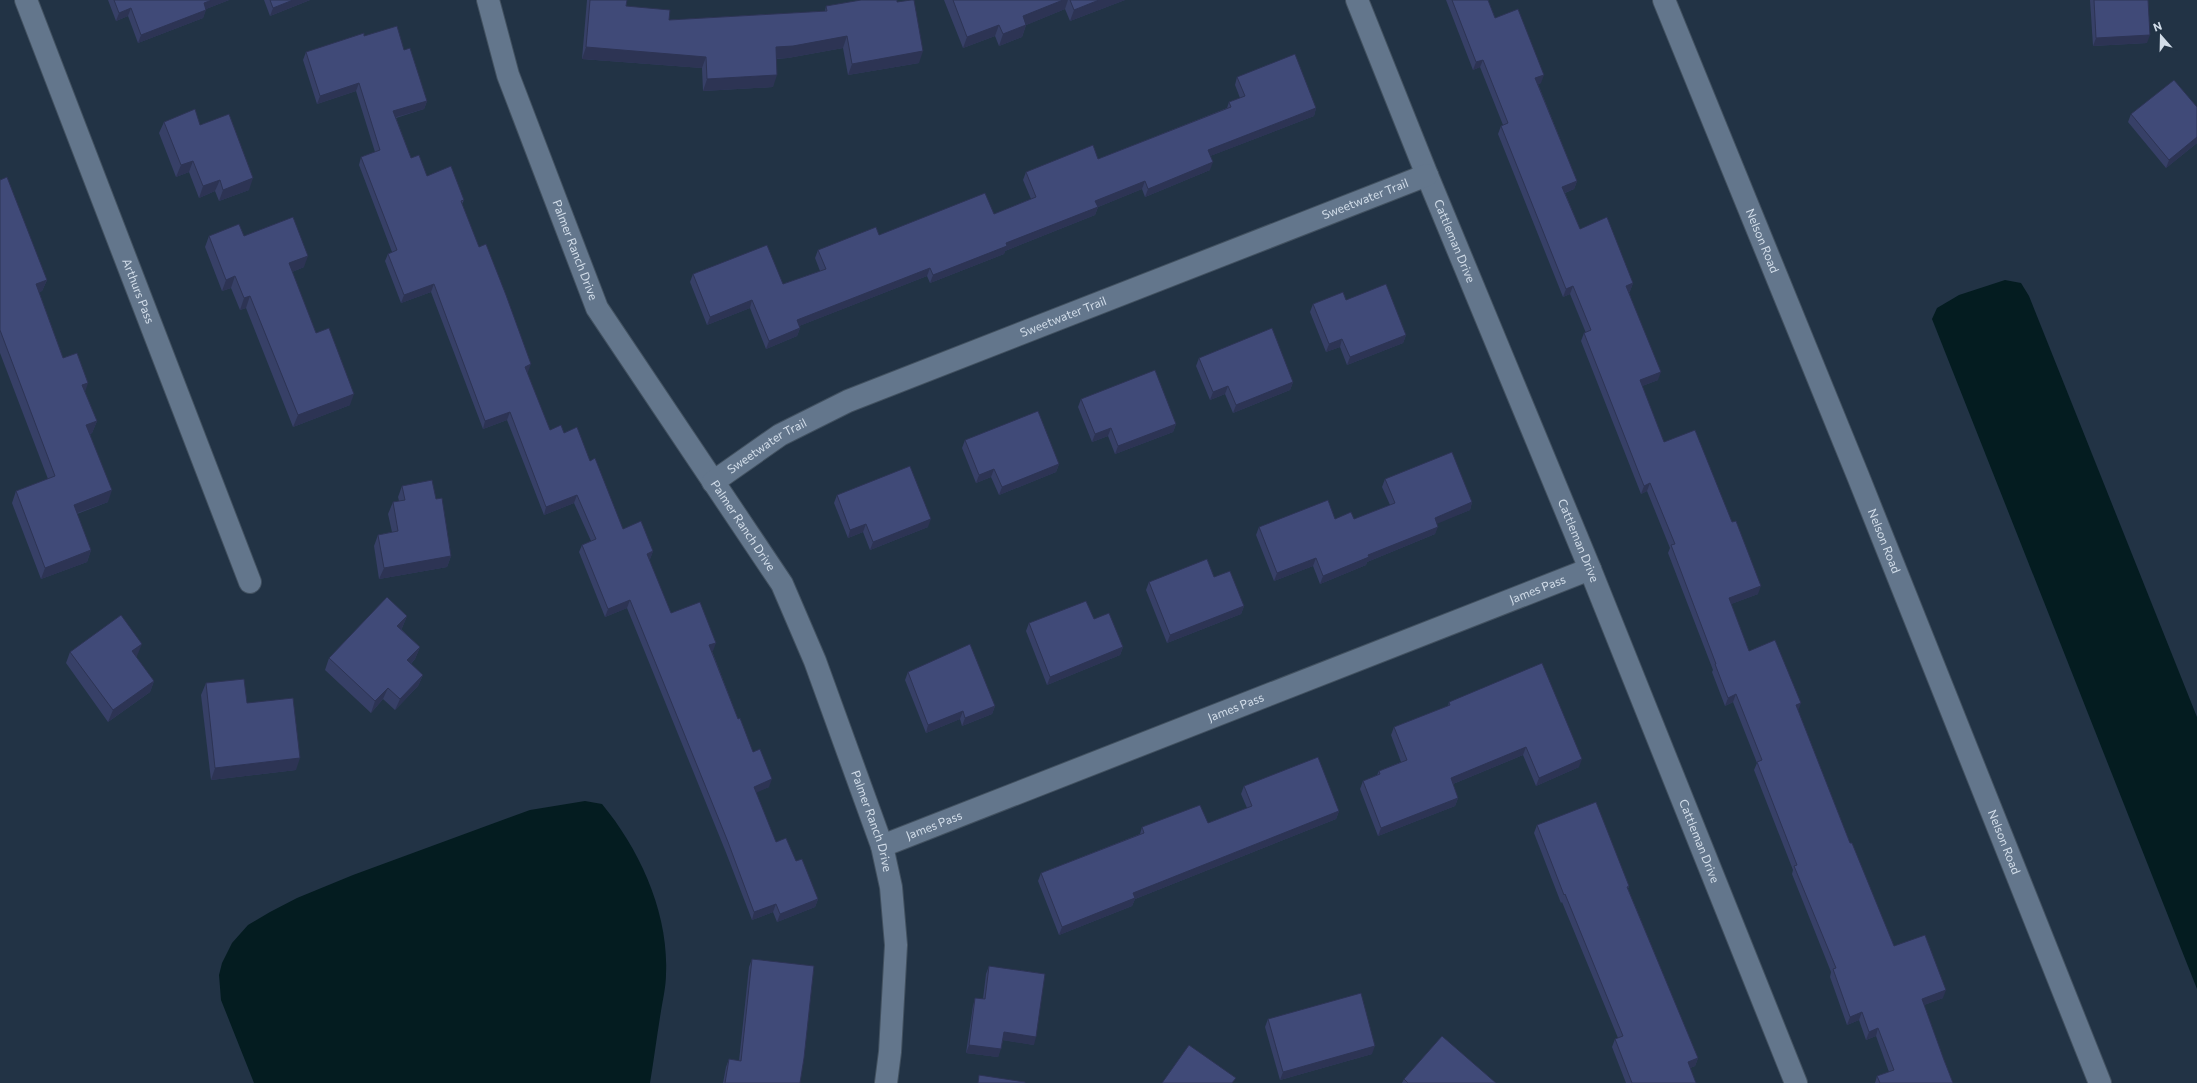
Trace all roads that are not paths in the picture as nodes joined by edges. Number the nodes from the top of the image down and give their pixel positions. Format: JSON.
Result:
{"nodes":[{"id":1,"x":26,"y":0,"type":"edge"},
{"id":2,"x":488,"y":0,"type":"edge"},
{"id":3,"x":1357,"y":0,"type":"edge"},
{"id":4,"x":1664,"y":0,"type":"edge"},
{"id":5,"x":1426,"y":175,"type":"junction"},
{"id":6,"x":713,"y":482,"type":"junction"},
{"id":7,"x":1590,"y":569,"type":"junction"},
{"id":8,"x":250,"y":582,"type":"dead end"},
{"id":9,"x":882,"y":846,"type":"junction"},
{"id":10,"x":886,"y":1083,"type":"edge"},
{"id":11,"x":1796,"y":1083,"type":"edge"},
{"id":12,"x":2100,"y":1083,"type":"edge"}],
"edges":[{"from":1,"to":8,"type":"street","name":"Arthurs Pass"},
{"from":2,"to":6,"type":"street","name":"Palmer Ranch Drive"},
{"from":3,"to":5,"type":"street","name":"Cattleman Drive"},
{"from":4,"to":12,"type":"street","name":"Nelson Road"},
{"from":5,"to":6,"type":"street","name":"Sweetwater Trail"},
{"from":5,"to":7,"type":"street","name":"Cattleman Drive"},
{"from":6,"to":9,"type":"street","name":"Palmer Ranch Drive"},
{"from":7,"to":9,"type":"street","name":"James Pass"},
{"from":7,"to":11,"type":"street","name":"Cattleman Drive"},
{"from":9,"to":10,"type":"street","name":"Palmer Ranch Drive"}]}
